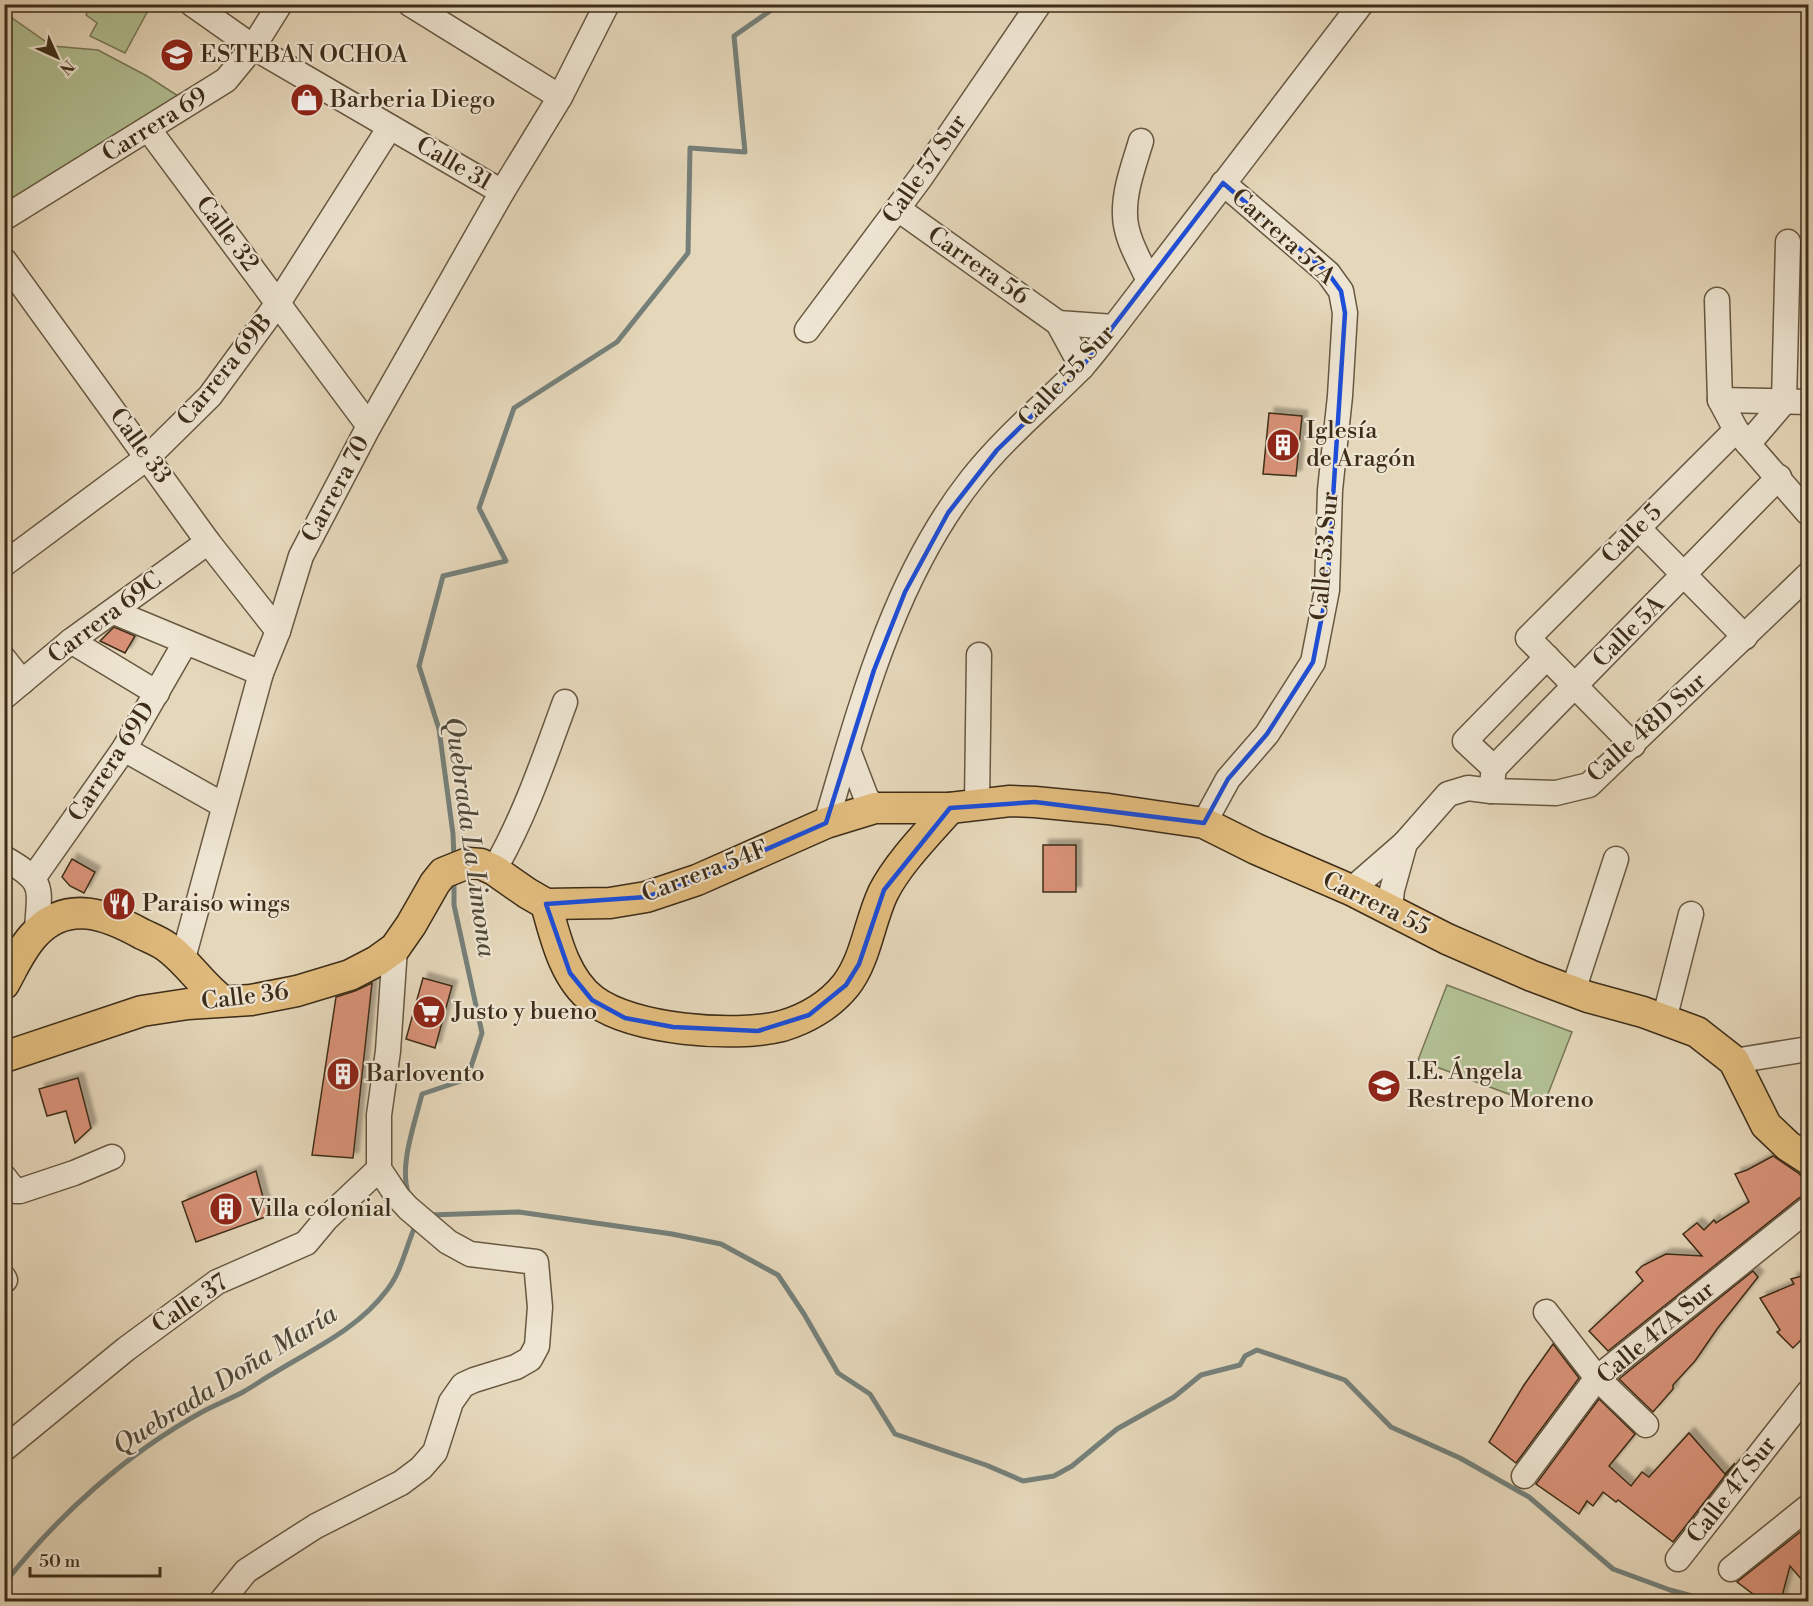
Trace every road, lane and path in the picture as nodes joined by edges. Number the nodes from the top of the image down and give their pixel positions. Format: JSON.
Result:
{"nodes":[{"id":1,"x":192,"y":4,"type":"edge"},
{"id":2,"x":280,"y":4,"type":"edge"},
{"id":3,"x":410,"y":4,"type":"edge"},
{"id":4,"x":608,"y":4,"type":"edge"},
{"id":5,"x":1039,"y":4,"type":"edge"},
{"id":6,"x":1361,"y":4,"type":"edge"},
{"id":7,"x":253,"y":47,"type":"junction"},
{"id":8,"x":560,"y":97,"type":"junction"},
{"id":9,"x":390,"y":127,"type":"junction"},
{"id":10,"x":149,"y":129,"type":"junction"},
{"id":11,"x":1141,"y":141,"type":"dead end"},
{"id":12,"x":1223,"y":183,"type":"junction"},
{"id":13,"x":502,"y":192,"type":"junction"},
{"id":14,"x":898,"y":209,"type":"junction"},
{"id":15,"x":4,"y":218,"type":"edge"},
{"id":16,"x":1788,"y":242,"type":"dead end"},
{"id":17,"x":4,"y":260,"type":"edge"},
{"id":18,"x":1149,"y":281,"type":"junction"},
{"id":19,"x":1341,"y":291,"type":"joint"},
{"id":20,"x":1717,"y":300,"type":"dead end"},
{"id":21,"x":278,"y":303,"type":"junction"},
{"id":22,"x":1058,"y":323,"type":"junction"},
{"id":23,"x":1114,"y":327,"type":"junction"},
{"id":24,"x":807,"y":330,"type":"dead end"},
{"id":25,"x":1082,"y":367,"type":"junction"},
{"id":26,"x":1720,"y":400,"type":"junction"},
{"id":27,"x":1784,"y":402,"type":"junction"},
{"id":28,"x":1809,"y":402,"type":"edge"},
{"id":29,"x":369,"y":426,"type":"junction"},
{"id":30,"x":1742,"y":437,"type":"junction"},
{"id":31,"x":148,"y":457,"type":"junction"},
{"id":32,"x":1779,"y":477,"type":"junction"},
{"id":33,"x":1809,"y":513,"type":"edge"},
{"id":34,"x":1638,"y":528,"type":"junction"},
{"id":35,"x":208,"y":542,"type":"junction"},
{"id":36,"x":4,"y":564,"type":"edge"},
{"id":37,"x":1809,"y":575,"type":"edge"},
{"id":38,"x":1684,"y":576,"type":"junction"},
{"id":39,"x":114,"y":612,"type":"junction"},
{"id":40,"x":278,"y":631,"type":"junction"},
{"id":41,"x":1745,"y":637,"type":"junction"},
{"id":42,"x":71,"y":641,"type":"junction"},
{"id":43,"x":185,"y":643,"type":"junction"},
{"id":44,"x":979,"y":655,"type":"dead end"},
{"id":45,"x":1547,"y":657,"type":"junction"},
{"id":46,"x":4,"y":659,"type":"edge"},
{"id":47,"x":261,"y":673,"type":"junction"},
{"id":48,"x":1575,"y":686,"type":"junction"},
{"id":49,"x":13,"y":689,"type":"edge"},
{"id":50,"x":157,"y":693,"type":"junction"},
{"id":51,"x":565,"y":702,"type":"dead end"},
{"id":52,"x":1633,"y":745,"type":"junction"},
{"id":53,"x":124,"y":749,"type":"junction"},
{"id":54,"x":849,"y":750,"type":"junction"},
{"id":55,"x":1492,"y":779,"type":"junction"},
{"id":56,"x":224,"y":805,"type":"junction"},
{"id":57,"x":964,"y":806,"type":"junction"},
{"id":58,"x":875,"y":807,"type":"junction"},
{"id":59,"x":826,"y":823,"type":"junction"},
{"id":60,"x":1204,"y":823,"type":"junction"},
{"id":61,"x":1405,"y":843,"type":"junction"},
{"id":62,"x":4,"y":858,"type":"edge"},
{"id":63,"x":1616,"y":860,"type":"dead end"},
{"id":64,"x":468,"y":869,"type":"junction"},
{"id":65,"x":34,"y":877,"type":"junction"},
{"id":66,"x":1351,"y":890,"type":"junction"},
{"id":67,"x":546,"y":904,"type":"junction"},
{"id":68,"x":1390,"y":909,"type":"junction"},
{"id":69,"x":1691,"y":914,"type":"dead end"},
{"id":70,"x":37,"y":932,"type":"junction"},
{"id":71,"x":180,"y":947,"type":"junction"},
{"id":72,"x":395,"y":948,"type":"junction"},
{"id":73,"x":4,"y":984,"type":"edge"},
{"id":74,"x":1573,"y":991,"type":"junction"},
{"id":75,"x":223,"y":1001,"type":"junction"},
{"id":76,"x":142,"y":1011,"type":"junction"},
{"id":77,"x":1664,"y":1020,"type":"junction"},
{"id":78,"x":1809,"y":1049,"type":"edge"},
{"id":79,"x":4,"y":1057,"type":"edge"},
{"id":80,"x":1734,"y":1061,"type":"junction"},
{"id":81,"x":112,"y":1157,"type":"dead end"},
{"id":82,"x":1809,"y":1160,"type":"edge"},
{"id":83,"x":379,"y":1169,"type":"junction"},
{"id":84,"x":4,"y":1177,"type":"edge"},
{"id":85,"x":1809,"y":1209,"type":"edge"},
{"id":86,"x":1546,"y":1312,"type":"dead end"},
{"id":87,"x":1597,"y":1378,"type":"junction"},
{"id":88,"x":1809,"y":1393,"type":"edge"},
{"id":89,"x":1646,"y":1425,"type":"dead end"},
{"id":90,"x":4,"y":1449,"type":"edge"},
{"id":91,"x":1524,"y":1476,"type":"dead end"},
{"id":92,"x":1809,"y":1507,"type":"edge"},
{"id":93,"x":1678,"y":1559,"type":"dead end"},
{"id":94,"x":1731,"y":1569,"type":"dead end"},
{"id":95,"x":221,"y":1602,"type":"edge"}],
"edges":[{"from":1,"to":7,"type":"street","name":"Calle 31"},
{"from":2,"to":7,"type":"street","name":"Carrera 69"},
{"from":3,"to":8,"type":"street"},
{"from":4,"to":8,"type":"street","name":"Carrera 70"},
{"from":5,"to":14,"type":"street","name":"Calle 57 Sur"},
{"from":6,"to":12,"type":"street","name":"Calle 55 Sur"},
{"from":7,"to":9,"type":"street","name":"Calle 31"},
{"from":7,"to":10,"type":"street","name":"Carrera 69"},
{"from":8,"to":13,"type":"street","name":"Carrera 70"},
{"from":9,"to":13,"type":"street","name":"Calle 31"},
{"from":9,"to":21,"type":"street","name":"Carrera 69B"},
{"from":10,"to":15,"type":"street","name":"Carrera 69"},
{"from":10,"to":21,"type":"street","name":"Calle 32"},
{"from":11,"to":18,"type":"street"},
{"from":12,"to":18,"type":"street","name":"Calle 55 Sur"},
{"from":12,"to":19,"type":"street","name":"Carrera 57A"},
{"from":13,"to":29,"type":"street","name":"Carrera 70"},
{"from":14,"to":22,"type":"street","name":"Carrera 56"},
{"from":14,"to":24,"type":"street","name":"Calle 57 Sur"},
{"from":16,"to":27,"type":"street"},
{"from":17,"to":31,"type":"street","name":"Calle 33"},
{"from":18,"to":23,"type":"street","name":"Calle 55 Sur"},
{"from":19,"to":60,"type":"street","name":"Calle 53 Sur"},
{"from":20,"to":26,"type":"street"},
{"from":21,"to":29,"type":"street","name":"Calle 32"},
{"from":21,"to":31,"type":"street","name":"Carrera 69B"},
{"from":22,"to":23,"type":"street"},
{"from":22,"to":25,"type":"street","name":"Carrera 56"},
{"from":23,"to":25,"type":"street","name":"Calle 55 Sur"},
{"from":25,"to":54,"type":"street","name":"Calle 55 Sur"},
{"from":26,"to":27,"type":"street"},
{"from":26,"to":30,"type":"street"},
{"from":27,"to":28,"type":"street"},
{"from":27,"to":30,"type":"street","name":"Calle 5"},
{"from":29,"to":40,"type":"street","name":"Carrera 70"},
{"from":30,"to":32,"type":"street"},
{"from":30,"to":34,"type":"street","name":"Calle 5"},
{"from":31,"to":35,"type":"street","name":"Calle 33"},
{"from":31,"to":36,"type":"street","name":"Carrera 69B"},
{"from":32,"to":33,"type":"street"},
{"from":32,"to":38,"type":"street","name":"Calle 5A"},
{"from":34,"to":38,"type":"street"},
{"from":34,"to":45,"type":"street","name":"Calle 5"},
{"from":35,"to":39,"type":"street","name":"Carrera 69C"},
{"from":35,"to":40,"type":"street","name":"Calle 33"},
{"from":37,"to":41,"type":"street","name":"Calle 48D Sur"},
{"from":38,"to":41,"type":"street"},
{"from":38,"to":48,"type":"street","name":"Calle 5A"},
{"from":39,"to":42,"type":"street","name":"Carrera 69C"},
{"from":39,"to":43,"type":"street"},
{"from":40,"to":47,"type":"street","name":"Carrera 70"},
{"from":41,"to":52,"type":"street","name":"Calle 48D Sur"},
{"from":42,"to":49,"type":"street","name":"Carrera 69C"},
{"from":42,"to":50,"type":"street"},
{"from":43,"to":47,"type":"street"},
{"from":43,"to":50,"type":"street","name":"Carrera 69D"},
{"from":44,"to":57,"type":"street"},
{"from":45,"to":48,"type":"street"},
{"from":45,"to":55,"type":"street"},
{"from":46,"to":49,"type":"street"},
{"from":47,"to":56,"type":"street","name":"Carrera 70"},
{"from":48,"to":52,"type":"street"},
{"from":48,"to":55,"type":"street","name":"Calle 5A"},
{"from":50,"to":53,"type":"street","name":"Carrera 69D"},
{"from":51,"to":64,"type":"street"},
{"from":52,"to":55,"type":"street","name":"Calle 48D Sur"},
{"from":53,"to":56,"type":"street"},
{"from":53,"to":65,"type":"street","name":"Carrera 69D"},
{"from":54,"to":58,"type":"street"},
{"from":54,"to":59,"type":"street","name":"Calle 55 Sur"},
{"from":55,"to":61,"type":"street","name":"Calle 48D Sur"},
{"from":56,"to":71,"type":"street","name":"Carrera 70"},
{"from":57,"to":58,"type":"main road","name":"Carrera 55"},
{"from":57,"to":60,"type":"main road","name":"Carrera 55"},
{"from":57,"to":67,"type":"main road"},
{"from":58,"to":59,"type":"main road","name":"Carrera 54F"},
{"from":59,"to":67,"type":"main road","name":"Carrera 54F"},
{"from":60,"to":66,"type":"main road","name":"Carrera 55"},
{"from":61,"to":66,"type":"street"},
{"from":61,"to":68,"type":"street"},
{"from":62,"to":65,"type":"street"},
{"from":63,"to":74,"type":"street"},
{"from":64,"to":67,"type":"main road"},
{"from":64,"to":72,"type":"main road","name":"Calle 36"},
{"from":65,"to":70,"type":"street"},
{"from":66,"to":68,"type":"main road","name":"Carrera 55"},
{"from":68,"to":74,"type":"main road","name":"Carrera 55"},
{"from":69,"to":77,"type":"street"},
{"from":70,"to":71,"type":"main road"},
{"from":70,"to":73,"type":"main road"},
{"from":71,"to":75,"type":"main road"},
{"from":71,"to":76,"type":"main road"},
{"from":72,"to":75,"type":"main road","name":"Calle 36"},
{"from":72,"to":83,"type":"street"},
{"from":74,"to":77,"type":"main road","name":"Carrera 55"},
{"from":75,"to":76,"type":"main road","name":"Calle 36"},
{"from":76,"to":79,"type":"main road","name":"Calle 36"},
{"from":77,"to":80,"type":"main road","name":"Carrera 55"},
{"from":78,"to":80,"type":"street"},
{"from":80,"to":82,"type":"main road","name":"Carrera 55"},
{"from":81,"to":84,"type":"street"},
{"from":83,"to":90,"type":"street","name":"Calle 37"},
{"from":83,"to":95,"type":"street"},
{"from":85,"to":87,"type":"street","name":"Calle 47A Sur"},
{"from":86,"to":87,"type":"street"},
{"from":87,"to":89,"type":"street"},
{"from":87,"to":91,"type":"street","name":"Calle 47A Sur"},
{"from":88,"to":93,"type":"street","name":"Calle 47 Sur"},
{"from":92,"to":94,"type":"street"}]}
